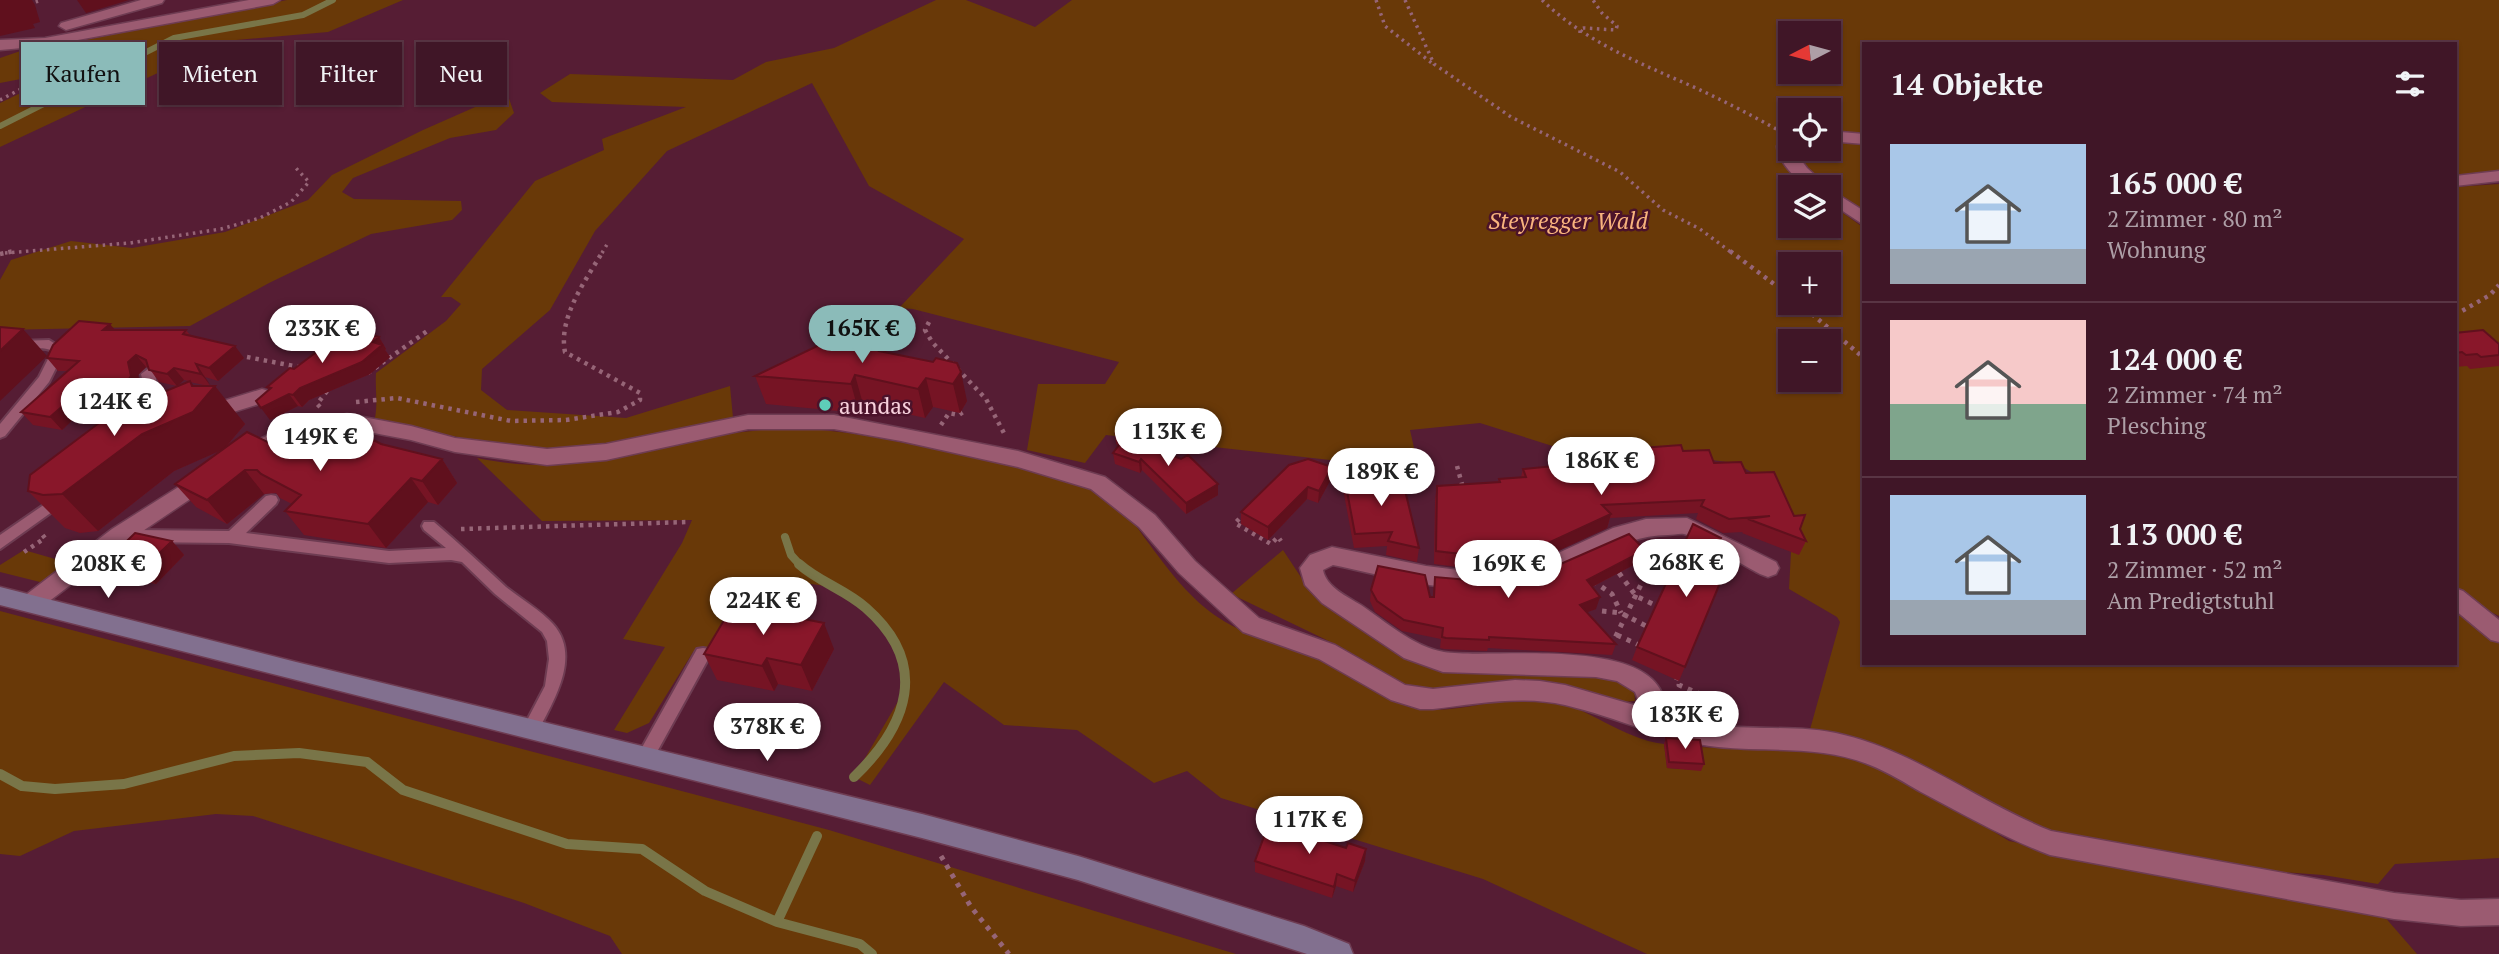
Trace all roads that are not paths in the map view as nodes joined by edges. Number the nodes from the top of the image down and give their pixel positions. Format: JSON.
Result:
{"nodes":[{"id":1,"x":157,"y":0,"type":"edge"},
{"id":2,"x":273,"y":0,"type":"edge"},
{"id":3,"x":4,"y":44,"type":"edge"},
{"id":4,"x":1841,"y":137,"type":"edge"},
{"id":5,"x":1862,"y":139,"type":"edge"},
{"id":6,"x":1792,"y":161,"type":"edge"},
{"id":7,"x":1805,"y":175,"type":"edge"},
{"id":8,"x":2499,"y":176,"type":"edge"},
{"id":9,"x":2457,"y":181,"type":"edge"},
{"id":10,"x":1841,"y":203,"type":"edge"},
{"id":11,"x":1862,"y":219,"type":"edge"},
{"id":12,"x":12,"y":346,"type":"edge"},
{"id":13,"x":148,"y":373,"type":"edge"},
{"id":14,"x":262,"y":396,"type":"edge"},
{"id":15,"x":179,"y":421,"type":"edge"},
{"id":16,"x":123,"y":429,"type":"edge"},
{"id":17,"x":0,"y":433,"type":"edge"},
{"id":18,"x":256,"y":448,"type":"junction"},
{"id":19,"x":283,"y":449,"type":"edge"},
{"id":20,"x":71,"y":491,"type":"edge"},
{"id":21,"x":271,"y":500,"type":"edge"},
{"id":22,"x":434,"y":530,"type":"road end"},
{"id":23,"x":120,"y":535,"type":"junction"},
{"id":24,"x":233,"y":537,"type":"junction"},
{"id":25,"x":0,"y":543,"type":"edge"},
{"id":26,"x":466,"y":557,"type":"junction"},
{"id":27,"x":1768,"y":568,"type":"dead end"},
{"id":28,"x":0,"y":596,"type":"edge"},
{"id":29,"x":2457,"y":599,"type":"edge"},
{"id":30,"x":31,"y":603,"type":"junction"},
{"id":31,"x":2499,"y":633,"type":"edge"},
{"id":32,"x":703,"y":654,"type":"edge"},
{"id":33,"x":1652,"y":721,"type":"junction"},
{"id":34,"x":531,"y":728,"type":"junction"},
{"id":35,"x":646,"y":756,"type":"junction"},
{"id":36,"x":2499,"y":912,"type":"edge"},
{"id":37,"x":1339,"y":954,"type":"edge"}],
"edges":[{"from":1,"to":3,"type":"street"},
{"from":2,"to":3,"type":"street"},
{"from":4,"to":5,"type":"street"},
{"from":6,"to":7,"type":"street"},
{"from":8,"to":9,"type":"street"},
{"from":10,"to":11,"type":"street"},
{"from":12,"to":17,"type":"lane"},
{"from":13,"to":16,"type":"lane"},
{"from":14,"to":15,"type":"street"},
{"from":18,"to":19,"type":"lane"},
{"from":18,"to":23,"type":"street"},
{"from":18,"to":33,"type":"street"},
{"from":20,"to":25,"type":"lane"},
{"from":21,"to":24,"type":"lane"},
{"from":22,"to":26,"type":"lane"},
{"from":23,"to":24,"type":"lane"},
{"from":23,"to":30,"type":"street"},
{"from":24,"to":26,"type":"lane"},
{"from":26,"to":34,"type":"lane"},
{"from":27,"to":33,"type":"street"},
{"from":28,"to":30,"type":"main road"},
{"from":29,"to":31,"type":"street"},
{"from":30,"to":34,"type":"main road"},
{"from":32,"to":35,"type":"lane"},
{"from":33,"to":36,"type":"street"},
{"from":34,"to":35,"type":"main road"},
{"from":35,"to":37,"type":"main road"}]}
